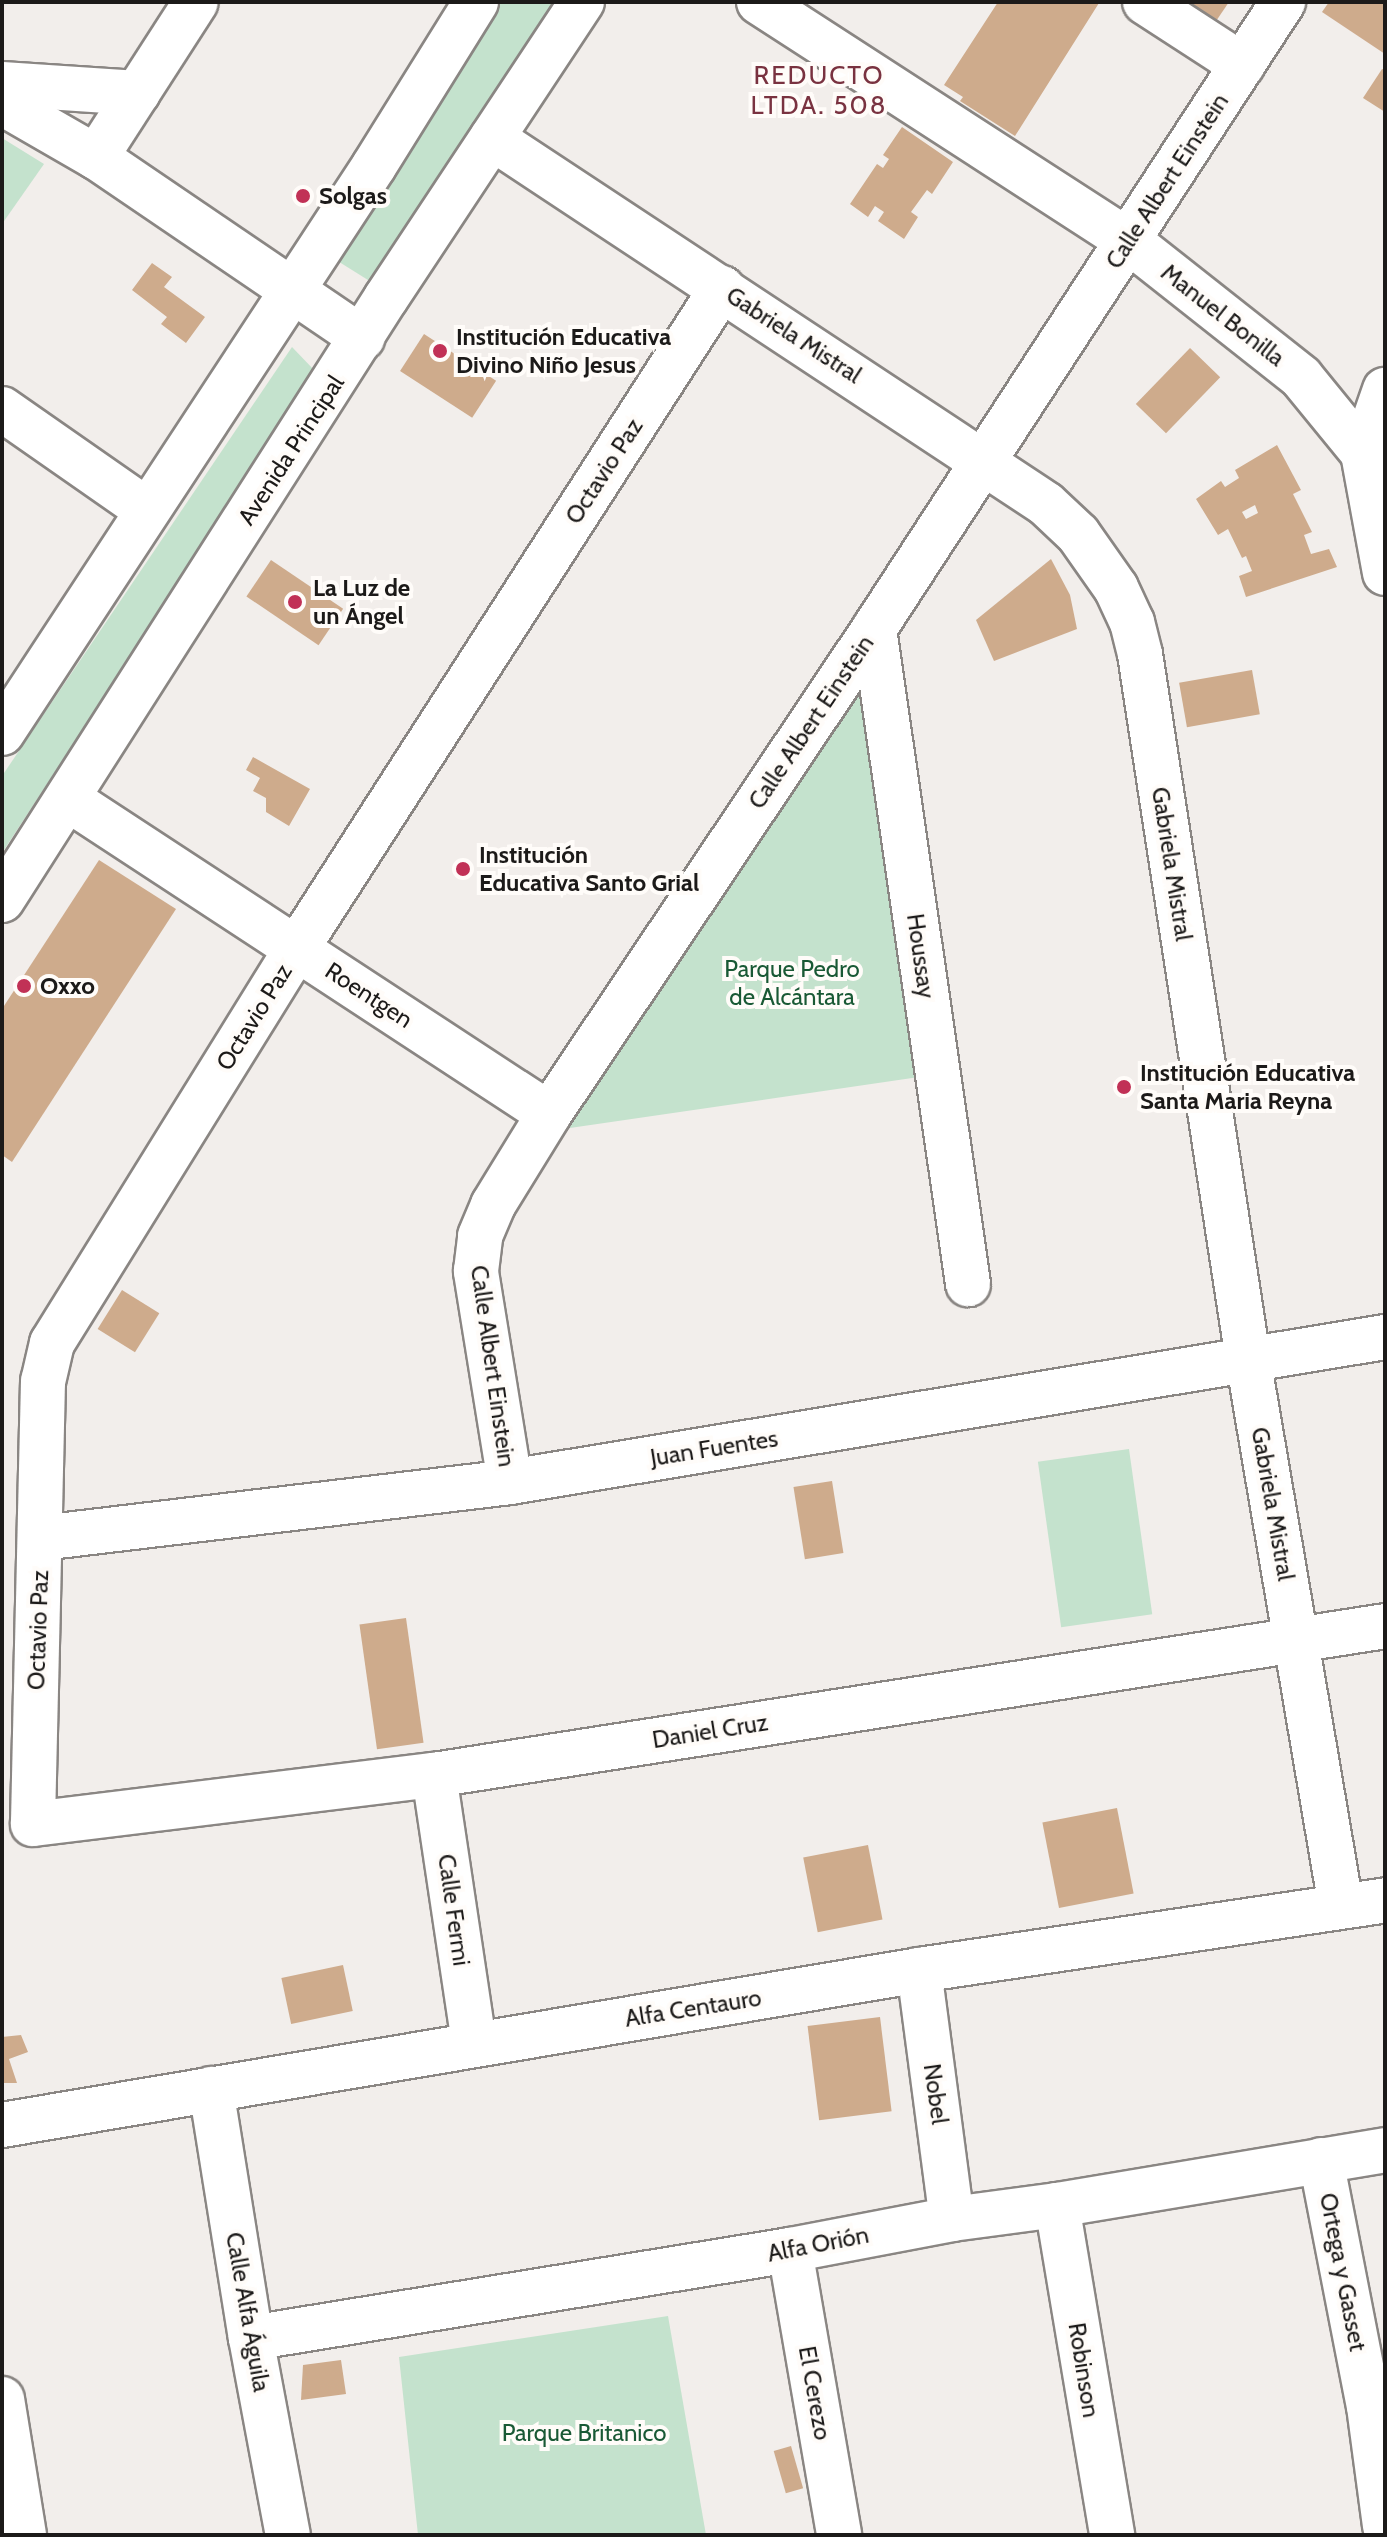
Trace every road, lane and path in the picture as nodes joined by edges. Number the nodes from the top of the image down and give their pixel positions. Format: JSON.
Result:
{"nodes":[{"id":1,"x":196,"y":2,"type":"edge"},
{"id":2,"x":476,"y":2,"type":"edge"},
{"id":3,"x":582,"y":2,"type":"edge"},
{"id":4,"x":759,"y":2,"type":"edge"},
{"id":5,"x":1145,"y":2,"type":"edge"},
{"id":6,"x":1283,"y":2,"type":"edge"},
{"id":7,"x":1242,"y":65,"type":"junction"},
{"id":8,"x":2,"y":84,"type":"edge"},
{"id":9,"x":138,"y":93,"type":"junction"},
{"id":10,"x":2,"y":103,"type":"edge"},
{"id":11,"x":492,"y":138,"type":"junction"},
{"id":12,"x":96,"y":157,"type":"junction"},
{"id":13,"x":1129,"y":241,"type":"junction"},
{"id":14,"x":722,"y":288,"type":"junction"},
{"id":15,"x":291,"y":292,"type":"junction"},
{"id":16,"x":362,"y":338,"type":"junction"},
{"id":17,"x":1385,"y":390,"type":"edge"},
{"id":18,"x":2,"y":409,"type":"edge"},
{"id":19,"x":1363,"y":453,"type":"junction"},
{"id":20,"x":982,"y":460,"type":"junction"},
{"id":21,"x":147,"y":510,"type":"junction"},
{"id":22,"x":1385,"y":573,"type":"edge"},
{"id":23,"x":874,"y":629,"type":"junction"},
{"id":24,"x":2,"y":733,"type":"edge"},
{"id":25,"x":68,"y":799,"type":"junction"},
{"id":26,"x":2,"y":900,"type":"edge"},
{"id":27,"x":297,"y":948,"type":"junction"},
{"id":28,"x":549,"y":1114,"type":"junction"},
{"id":29,"x":968,"y":1284,"type":"dead end"},
{"id":30,"x":1385,"y":1337,"type":"edge"},
{"id":31,"x":1248,"y":1359,"type":"junction"},
{"id":32,"x":510,"y":1482,"type":"junction"},
{"id":33,"x":41,"y":1538,"type":"junction"},
{"id":34,"x":1385,"y":1626,"type":"edge"},
{"id":35,"x":1297,"y":1639,"type":"junction"},
{"id":36,"x":434,"y":1775,"type":"junction"},
{"id":37,"x":33,"y":1824,"type":"joint"},
{"id":38,"x":1385,"y":1900,"type":"edge"},
{"id":39,"x":1341,"y":1906,"type":"junction"},
{"id":40,"x":919,"y":1970,"type":"junction"},
{"id":41,"x":474,"y":2044,"type":"junction"},
{"id":42,"x":211,"y":2089,"type":"junction"},
{"id":43,"x":2,"y":2125,"type":"edge"},
{"id":44,"x":1385,"y":2150,"type":"edge"},
{"id":45,"x":1321,"y":2160,"type":"junction"},
{"id":46,"x":1057,"y":2205,"type":"junction"},
{"id":47,"x":952,"y":2219,"type":"junction"},
{"id":48,"x":790,"y":2250,"type":"junction"},
{"id":49,"x":251,"y":2338,"type":"junction"},
{"id":50,"x":2,"y":2399,"type":"edge"},
{"id":51,"x":1377,"y":2405,"type":"edge"},
{"id":52,"x":1385,"y":2526,"type":"edge"},
{"id":53,"x":24,"y":2535,"type":"edge"},
{"id":54,"x":288,"y":2535,"type":"edge"},
{"id":55,"x":839,"y":2535,"type":"edge"},
{"id":56,"x":1112,"y":2535,"type":"edge"}],
"edges":[{"from":1,"to":9,"type":"street"},
{"from":2,"to":15,"type":"street"},
{"from":3,"to":11,"type":"street","name":"Avenida Principal"},
{"from":4,"to":13,"type":"street","name":"Manuel Bonilla"},
{"from":5,"to":7,"type":"street"},
{"from":6,"to":7,"type":"street","name":"Calle Albert Einstein"},
{"from":7,"to":13,"type":"street","name":"Calle Albert Einstein"},
{"from":8,"to":9,"type":"street"},
{"from":9,"to":12,"type":"street"},
{"from":10,"to":12,"type":"street"},
{"from":11,"to":14,"type":"street","name":"Gabriela Mistral"},
{"from":11,"to":16,"type":"street","name":"Avenida Principal"},
{"from":12,"to":15,"type":"street"},
{"from":13,"to":19,"type":"street","name":"Manuel Bonilla"},
{"from":13,"to":20,"type":"street","name":"Calle Albert Einstein"},
{"from":14,"to":20,"type":"street","name":"Gabriela Mistral"},
{"from":14,"to":27,"type":"street","name":"Octavio Paz"},
{"from":15,"to":16,"type":"street"},
{"from":15,"to":21,"type":"street"},
{"from":16,"to":25,"type":"street","name":"Avenida Principal"},
{"from":17,"to":19,"type":"street"},
{"from":18,"to":21,"type":"street"},
{"from":19,"to":22,"type":"street","name":"Manuel Bonilla"},
{"from":20,"to":23,"type":"street","name":"Calle Albert Einstein"},
{"from":20,"to":31,"type":"street","name":"Gabriela Mistral"},
{"from":21,"to":24,"type":"street"},
{"from":23,"to":28,"type":"street","name":"Calle Albert Einstein"},
{"from":23,"to":29,"type":"street","name":"Houssay"},
{"from":25,"to":26,"type":"street","name":"Avenida Principal"},
{"from":25,"to":27,"type":"street","name":"Roentgen"},
{"from":27,"to":28,"type":"street","name":"Roentgen"},
{"from":27,"to":33,"type":"street","name":"Octavio Paz"},
{"from":28,"to":32,"type":"street","name":"Calle Albert Einstein"},
{"from":30,"to":31,"type":"street","name":"Juan Fuentes"},
{"from":31,"to":32,"type":"street","name":"Juan Fuentes"},
{"from":31,"to":35,"type":"street","name":"Gabriela Mistral"},
{"from":32,"to":33,"type":"street","name":"Juan Fuentes"},
{"from":33,"to":37,"type":"street","name":"Octavio Paz"},
{"from":34,"to":35,"type":"street","name":"Daniel Cruz"},
{"from":35,"to":36,"type":"street","name":"Daniel Cruz"},
{"from":35,"to":39,"type":"street","name":"Gabriela Mistral"},
{"from":36,"to":37,"type":"street","name":"Daniel Cruz"},
{"from":36,"to":41,"type":"street","name":"Calle Fermi"},
{"from":38,"to":39,"type":"street","name":"Alfa Centauro"},
{"from":39,"to":40,"type":"street","name":"Alfa Centauro"},
{"from":40,"to":41,"type":"street","name":"Alfa Centauro"},
{"from":40,"to":47,"type":"street","name":"Nobel"},
{"from":41,"to":42,"type":"street","name":"Alfa Centauro"},
{"from":42,"to":43,"type":"street","name":"Alfa Centauro"},
{"from":42,"to":49,"type":"street","name":"Calle Alfa Águila"},
{"from":44,"to":45,"type":"street","name":"Alfa Orión"},
{"from":45,"to":46,"type":"street","name":"Alfa Orión"},
{"from":45,"to":51,"type":"street","name":"Ortega y Gasset"},
{"from":46,"to":47,"type":"street","name":"Alfa Orión"},
{"from":46,"to":56,"type":"street","name":"Robinson"},
{"from":47,"to":48,"type":"street","name":"Alfa Orión"},
{"from":48,"to":49,"type":"street","name":"Alfa Orión"},
{"from":48,"to":55,"type":"street","name":"El Cerezo"},
{"from":49,"to":54,"type":"street","name":"Calle Alfa Águila"},
{"from":50,"to":53,"type":"street"},
{"from":51,"to":52,"type":"street","name":"Ortega y Gasset"}]}
